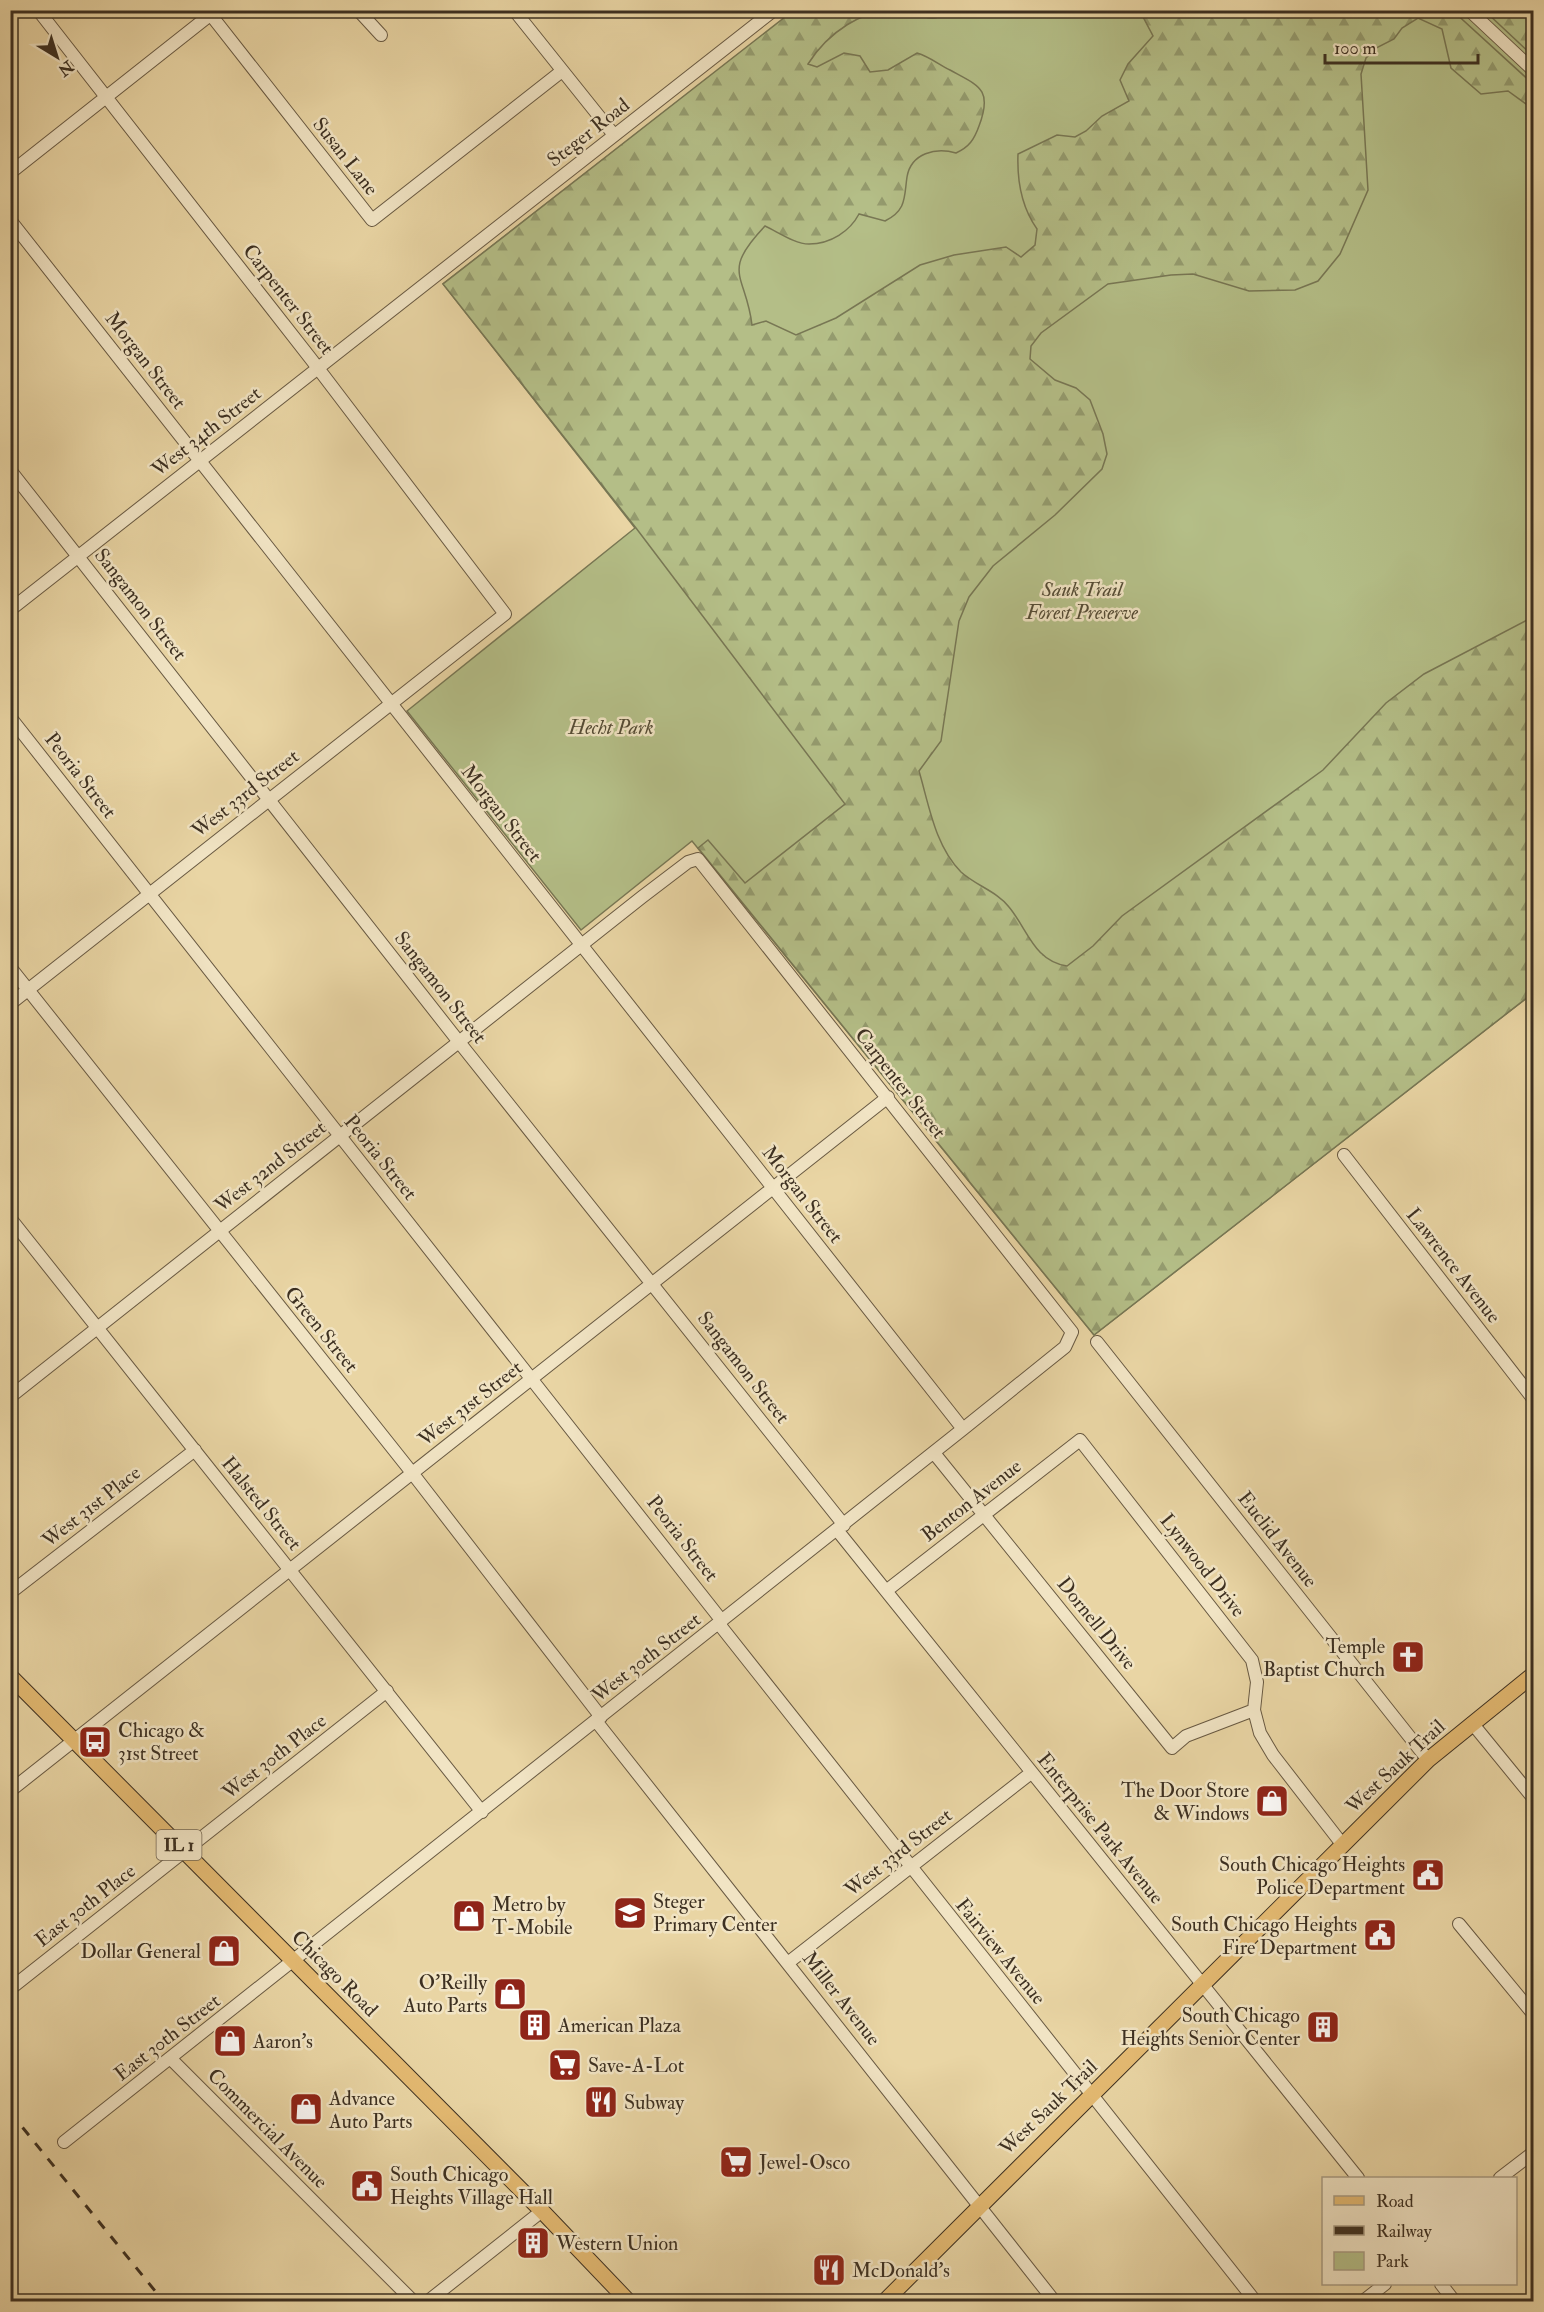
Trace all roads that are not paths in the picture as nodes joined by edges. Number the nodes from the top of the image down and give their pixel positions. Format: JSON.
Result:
{"nodes":[{"id":1,"x":38,"y":10,"type":"edge"},
{"id":2,"x":358,"y":10,"type":"edge"},
{"id":3,"x":514,"y":10,"type":"edge"},
{"id":4,"x":774,"y":10,"type":"edge"},
{"id":5,"x":1469,"y":10,"type":"edge"},
{"id":6,"x":211,"y":12,"type":"edge"},
{"id":7,"x":381,"y":35,"type":"dead end"},
{"id":8,"x":562,"y":71,"type":"junction"},
{"id":9,"x":1533,"y":71,"type":"edge"},
{"id":10,"x":108,"y":96,"type":"junction"},
{"id":11,"x":614,"y":135,"type":"junction"},
{"id":12,"x":10,"y":173,"type":"edge"},
{"id":13,"x":10,"y":220,"type":"edge"},
{"id":14,"x":426,"y":284,"type":"joint"},
{"id":15,"x":318,"y":368,"type":"junction"},
{"id":16,"x":200,"y":461,"type":"junction"},
{"id":17,"x":10,"y":470,"type":"edge"},
{"id":18,"x":79,"y":556,"type":"junction"},
{"id":19,"x":10,"y":610,"type":"edge"},
{"id":20,"x":505,"y":614,"type":"joint"},
{"id":21,"x":391,"y":702,"type":"junction"},
{"id":22,"x":10,"y":717,"type":"edge"},
{"id":23,"x":269,"y":800,"type":"junction"},
{"id":24,"x":698,"y":859,"type":"joint"},
{"id":25,"x":150,"y":894,"type":"junction"},
{"id":26,"x":582,"y":945,"type":"junction"},
{"id":27,"x":10,"y":968,"type":"edge"},
{"id":28,"x":28,"y":990,"type":"junction"},
{"id":29,"x":10,"y":1004,"type":"edge"},
{"id":30,"x":459,"y":1042,"type":"junction"},
{"id":31,"x":888,"y":1097,"type":"junction"},
{"id":32,"x":340,"y":1137,"type":"junction"},
{"id":33,"x":1344,"y":1155,"type":"dead end"},
{"id":34,"x":773,"y":1188,"type":"junction"},
{"id":35,"x":10,"y":1218,"type":"edge"},
{"id":36,"x":219,"y":1232,"type":"junction"},
{"id":37,"x":653,"y":1283,"type":"junction"},
{"id":38,"x":97,"y":1328,"type":"junction"},
{"id":39,"x":1072,"y":1332,"type":"joint"},
{"id":40,"x":1097,"y":1342,"type":"dead end"},
{"id":41,"x":533,"y":1378,"type":"junction"},
{"id":42,"x":10,"y":1397,"type":"edge"},
{"id":43,"x":1533,"y":1400,"type":"edge"},
{"id":44,"x":963,"y":1429,"type":"junction"},
{"id":45,"x":1080,"y":1440,"type":"joint"},
{"id":46,"x":195,"y":1450,"type":"junction"},
{"id":47,"x":934,"y":1452,"type":"junction"},
{"id":48,"x":412,"y":1474,"type":"junction"},
{"id":49,"x":984,"y":1514,"type":"junction"},
{"id":50,"x":840,"y":1527,"type":"junction"},
{"id":51,"x":291,"y":1570,"type":"junction"},
{"id":52,"x":886,"y":1591,"type":"junction"},
{"id":53,"x":10,"y":1593,"type":"edge"},
{"id":54,"x":721,"y":1622,"type":"junction"},
{"id":55,"x":1533,"y":1674,"type":"edge"},
{"id":56,"x":10,"y":1676,"type":"edge"},
{"id":57,"x":387,"y":1691,"type":"junction"},
{"id":58,"x":1254,"y":1710,"type":"junction"},
{"id":59,"x":599,"y":1719,"type":"junction"},
{"id":60,"x":1472,"y":1723,"type":"junction"},
{"id":61,"x":76,"y":1740,"type":"junction"},
{"id":62,"x":1428,"y":1760,"type":"junction"},
{"id":63,"x":1031,"y":1773,"type":"junction"},
{"id":64,"x":10,"y":1791,"type":"edge"},
{"id":65,"x":1533,"y":1799,"type":"edge"},
{"id":66,"x":482,"y":1812,"type":"junction"},
{"id":67,"x":1342,"y":1844,"type":"junction"},
{"id":68,"x":185,"y":1851,"type":"junction"},
{"id":69,"x":910,"y":1867,"type":"junction"},
{"id":70,"x":1459,"y":1924,"type":"dead end"},
{"id":71,"x":293,"y":1961,"type":"junction"},
{"id":72,"x":789,"y":1962,"type":"junction"},
{"id":73,"x":1204,"y":1986,"type":"junction"},
{"id":74,"x":10,"y":1989,"type":"edge"},
{"id":75,"x":1533,"y":2015,"type":"edge"},
{"id":76,"x":171,"y":2059,"type":"junction"},
{"id":77,"x":1090,"y":2094,"type":"junction"},
{"id":78,"x":64,"y":2142,"type":"dead end"},
{"id":79,"x":1532,"y":2157,"type":"edge"},
{"id":80,"x":1357,"y":2177,"type":"edge"},
{"id":81,"x":1502,"y":2177,"type":"edge"},
{"id":82,"x":978,"y":2204,"type":"junction"},
{"id":83,"x":542,"y":2211,"type":"junction"},
{"id":84,"x":1382,"y":2285,"type":"edge"},
{"id":85,"x":1443,"y":2285,"type":"edge"},
{"id":86,"x":414,"y":2301,"type":"edge"},
{"id":87,"x":428,"y":2301,"type":"edge"},
{"id":88,"x":629,"y":2301,"type":"edge"},
{"id":89,"x":884,"y":2301,"type":"edge"},
{"id":90,"x":1055,"y":2301,"type":"edge"},
{"id":91,"x":1256,"y":2301,"type":"edge"},
{"id":92,"x":1362,"y":2301,"type":"edge"},
{"id":93,"x":1455,"y":2301,"type":"edge"}],
"edges":[{"from":1,"to":10,"type":"street","name":"Carpenter Street"},
{"from":2,"to":7,"type":"street"},
{"from":3,"to":8,"type":"street"},
{"from":4,"to":11,"type":"street","name":"Steger Road"},
{"from":5,"to":9,"type":"street"},
{"from":6,"to":8,"type":"street","name":"Susan Lane"},
{"from":6,"to":10,"type":"street"},
{"from":8,"to":11,"type":"street"},
{"from":10,"to":12,"type":"street"},
{"from":10,"to":15,"type":"street","name":"Carpenter Street"},
{"from":11,"to":14,"type":"street","name":"Steger Road"},
{"from":13,"to":16,"type":"street","name":"Morgan Street"},
{"from":14,"to":15,"type":"street","name":"West 34th Street"},
{"from":15,"to":16,"type":"street","name":"West 34th Street"},
{"from":15,"to":20,"type":"street","name":"Carpenter Street"},
{"from":16,"to":18,"type":"street","name":"West 34th Street"},
{"from":16,"to":21,"type":"street","name":"Morgan Street"},
{"from":17,"to":18,"type":"street","name":"Sangamon Street"},
{"from":18,"to":19,"type":"street","name":"West 34th Street"},
{"from":18,"to":23,"type":"street","name":"Sangamon Street"},
{"from":20,"to":21,"type":"street","name":"West 33rd Street"},
{"from":21,"to":23,"type":"street","name":"West 33rd Street"},
{"from":21,"to":26,"type":"street","name":"Morgan Street"},
{"from":22,"to":25,"type":"street","name":"Peoria Street"},
{"from":23,"to":25,"type":"street","name":"West 33rd Street"},
{"from":23,"to":30,"type":"street","name":"Sangamon Street"},
{"from":24,"to":26,"type":"street","name":"West 32nd Street"},
{"from":24,"to":31,"type":"street","name":"Carpenter Street"},
{"from":25,"to":28,"type":"street","name":"West 33rd Street"},
{"from":25,"to":32,"type":"street","name":"Peoria Street"},
{"from":26,"to":30,"type":"street","name":"West 32nd Street"},
{"from":26,"to":34,"type":"street","name":"Morgan Street"},
{"from":27,"to":28,"type":"street","name":"Green Street"},
{"from":28,"to":29,"type":"street","name":"West 33rd Street"},
{"from":28,"to":36,"type":"street","name":"Green Street"},
{"from":30,"to":32,"type":"street","name":"West 32nd Street"},
{"from":30,"to":37,"type":"street","name":"Sangamon Street"},
{"from":31,"to":34,"type":"street","name":"West 31st Street"},
{"from":31,"to":39,"type":"street","name":"Carpenter Street"},
{"from":32,"to":36,"type":"street","name":"West 32nd Street"},
{"from":32,"to":41,"type":"street","name":"Peoria Street"},
{"from":33,"to":43,"type":"street","name":"Lawrence Avenue"},
{"from":34,"to":37,"type":"street","name":"West 31st Street"},
{"from":34,"to":44,"type":"street","name":"Morgan Street"},
{"from":35,"to":38,"type":"street","name":"Halsted Street"},
{"from":36,"to":38,"type":"street","name":"West 32nd Street"},
{"from":36,"to":48,"type":"street","name":"Green Street"},
{"from":37,"to":41,"type":"street","name":"West 31st Street"},
{"from":37,"to":50,"type":"street","name":"Sangamon Street"},
{"from":38,"to":42,"type":"street","name":"West 32nd Street"},
{"from":38,"to":46,"type":"street","name":"Halsted Street"},
{"from":39,"to":44,"type":"street","name":"West 30th Street"},
{"from":40,"to":62,"type":"street","name":"Euclid Avenue"},
{"from":41,"to":48,"type":"street","name":"West 31st Street"},
{"from":41,"to":54,"type":"street","name":"Peoria Street"},
{"from":44,"to":47,"type":"street","name":"West 30th Street"},
{"from":45,"to":49,"type":"street","name":"Benton Avenue"},
{"from":45,"to":58,"type":"street","name":"Lynwood Drive"},
{"from":46,"to":51,"type":"street","name":"Halsted Street"},
{"from":46,"to":53,"type":"street","name":"West 31st Place"},
{"from":47,"to":49,"type":"street","name":"Dornell Drive"},
{"from":47,"to":50,"type":"street","name":"West 30th Street"},
{"from":48,"to":51,"type":"street","name":"West 31st Street"},
{"from":48,"to":59,"type":"street","name":"Green Street"},
{"from":49,"to":52,"type":"street","name":"Benton Avenue"},
{"from":49,"to":58,"type":"street","name":"Dornell Drive"},
{"from":50,"to":52,"type":"street","name":"Enterprise Park Avenue"},
{"from":50,"to":54,"type":"street","name":"West 30th Street"},
{"from":51,"to":57,"type":"street","name":"Halsted Street"},
{"from":51,"to":61,"type":"street","name":"West 31st Street"},
{"from":52,"to":63,"type":"street","name":"Enterprise Park Avenue"},
{"from":54,"to":59,"type":"street","name":"West 30th Street"},
{"from":54,"to":69,"type":"street","name":"Fairview Avenue"},
{"from":55,"to":60,"type":"main road","name":"West Sauk Trail"},
{"from":56,"to":61,"type":"main road","name":"Chicago Road","number":"IL 1"},
{"from":57,"to":66,"type":"street","name":"Halsted Street"},
{"from":57,"to":68,"type":"street","name":"West 30th Place"},
{"from":58,"to":67,"type":"street","name":"Lynwood Drive"},
{"from":59,"to":66,"type":"street","name":"West 30th Street"},
{"from":59,"to":72,"type":"street","name":"Miller Avenue"},
{"from":60,"to":62,"type":"main road","name":"West Sauk Trail"},
{"from":60,"to":65,"type":"street"},
{"from":61,"to":64,"type":"street","name":"West 31st Street"},
{"from":61,"to":68,"type":"main road","name":"Chicago Road","number":"IL 1"},
{"from":62,"to":67,"type":"main road","name":"West Sauk Trail"},
{"from":63,"to":69,"type":"street","name":"West 33rd Street"},
{"from":63,"to":73,"type":"street","name":"Enterprise Park Avenue"},
{"from":66,"to":71,"type":"street","name":"West 30th Street"},
{"from":67,"to":73,"type":"main road","name":"West Sauk Trail"},
{"from":68,"to":71,"type":"main road","name":"Chicago Road","number":"IL 1"},
{"from":68,"to":74,"type":"street","name":"East 30th Place"},
{"from":69,"to":72,"type":"street","name":"West 33rd Street"},
{"from":69,"to":77,"type":"street","name":"Fairview Avenue"},
{"from":70,"to":75,"type":"street"},
{"from":71,"to":76,"type":"street","name":"East 30th Street"},
{"from":71,"to":83,"type":"main road","name":"Chicago Road","number":"IL 1"},
{"from":72,"to":82,"type":"street","name":"Miller Avenue"},
{"from":73,"to":77,"type":"main road","name":"West Sauk Trail"},
{"from":73,"to":80,"type":"street","name":"Enterprise Park Avenue"},
{"from":76,"to":78,"type":"street","name":"East 30th Street"},
{"from":76,"to":86,"type":"street","name":"Commercial Avenue"},
{"from":77,"to":82,"type":"main road","name":"West Sauk Trail"},
{"from":77,"to":91,"type":"street","name":"Fairview Avenue"},
{"from":79,"to":81,"type":"street"},
{"from":82,"to":89,"type":"main road","name":"West Sauk Trail"},
{"from":82,"to":90,"type":"street","name":"Miller Avenue"},
{"from":83,"to":87,"type":"street"},
{"from":83,"to":88,"type":"main road","name":"Chicago Road","number":"IL 1"},
{"from":84,"to":92,"type":"street"},
{"from":85,"to":93,"type":"street"}]}
